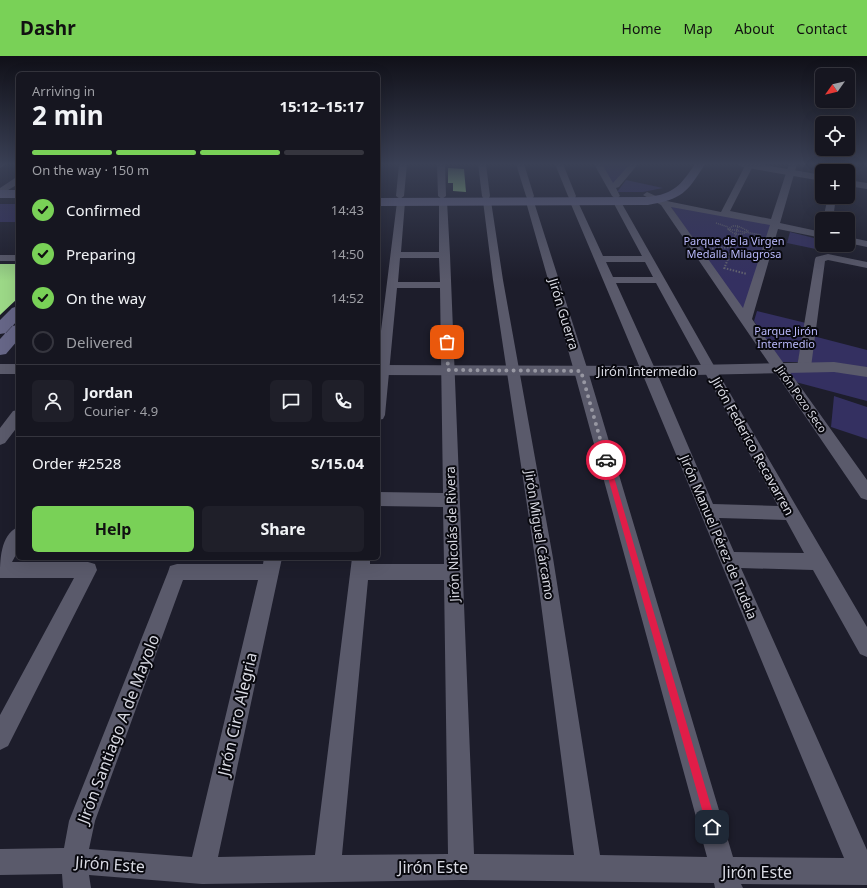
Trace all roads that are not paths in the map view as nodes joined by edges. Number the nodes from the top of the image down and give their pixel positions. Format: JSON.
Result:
{"nodes":[{"id":1,"x":401,"y":203,"type":"edge"},
{"id":2,"x":442,"y":203,"type":"edge"},
{"id":3,"x":488,"y":203,"type":"edge"},
{"id":4,"x":531,"y":203,"type":"edge"},
{"id":5,"x":575,"y":203,"type":"edge"},
{"id":6,"x":619,"y":203,"type":"edge"},
{"id":7,"x":659,"y":203,"type":"edge"},
{"id":8,"x":674,"y":203,"type":"edge"},
{"id":9,"x":730,"y":203,"type":"edge"},
{"id":10,"x":781,"y":203,"type":"edge"},
{"id":11,"x":725,"y":214,"type":"junction"},
{"id":12,"x":774,"y":224,"type":"junction"},
{"id":13,"x":815,"y":233,"type":"edge"},
{"id":14,"x":855,"y":241,"type":"edge"},
{"id":15,"x":867,"y":244,"type":"edge"},
{"id":16,"x":445,"y":255,"type":"junction"},
{"id":17,"x":395,"y":256,"type":"junction"},
{"id":18,"x":0,"y":258,"type":"edge"},
{"id":19,"x":16,"y":258,"type":"edge"},
{"id":20,"x":648,"y":259,"type":"junction"},
{"id":21,"x":600,"y":260,"type":"junction"},
{"id":22,"x":867,"y":265,"type":"edge"},
{"id":23,"x":609,"y":280,"type":"junction"},
{"id":24,"x":660,"y":280,"type":"junction"},
{"id":25,"x":446,"y":285,"type":"junction"},
{"id":26,"x":393,"y":286,"type":"junction"},
{"id":27,"x":16,"y":313,"type":"edge"},
{"id":28,"x":745,"y":321,"type":"junction"},
{"id":29,"x":0,"y":330,"type":"edge"},
{"id":30,"x":16,"y":332,"type":"edge"},
{"id":31,"x":0,"y":350,"type":"edge"},
{"id":32,"x":804,"y":367,"type":"junction"},
{"id":33,"x":0,"y":369,"type":"edge"},
{"id":34,"x":16,"y":369,"type":"edge"},
{"id":35,"x":781,"y":369,"type":"junction"},
{"id":36,"x":381,"y":370,"type":"edge"},
{"id":37,"x":448,"y":370,"type":"junction"},
{"id":38,"x":514,"y":371,"type":"junction"},
{"id":39,"x":581,"y":371,"type":"junction"},
{"id":40,"x":649,"y":371,"type":"junction"},
{"id":41,"x":710,"y":371,"type":"junction"},
{"id":42,"x":867,"y":372,"type":"edge"},
{"id":43,"x":380,"y":385,"type":"edge"},
{"id":44,"x":16,"y":418,"type":"edge"},
{"id":45,"x":0,"y":439,"type":"edge"},
{"id":46,"x":867,"y":493,"type":"edge"},
{"id":47,"x":380,"y":499,"type":"edge"},
{"id":48,"x":450,"y":500,"type":"junction"},
{"id":49,"x":708,"y":511,"type":"junction"},
{"id":50,"x":790,"y":513,"type":"junction"},
{"id":51,"x":16,"y":538,"type":"edge"},
{"id":52,"x":728,"y":560,"type":"junction"},
{"id":53,"x":819,"y":562,"type":"junction"},
{"id":54,"x":0,"y":564,"type":"edge"},
{"id":55,"x":271,"y":565,"type":"edge"},
{"id":56,"x":360,"y":565,"type":"edge"},
{"id":57,"x":0,"y":570,"type":"edge"},
{"id":58,"x":454,"y":572,"type":"junction"},
{"id":59,"x":867,"y":647,"type":"edge"},
{"id":60,"x":0,"y":738,"type":"edge"},
{"id":61,"x":74,"y":861,"type":"junction"},
{"id":62,"x":0,"y":862,"type":"edge"},
{"id":63,"x":461,"y":867,"type":"junction"},
{"id":64,"x":327,"y":868,"type":"junction"},
{"id":65,"x":589,"y":869,"type":"junction"},
{"id":66,"x":202,"y":871,"type":"junction"},
{"id":67,"x":865,"y":872,"type":"edge"},
{"id":68,"x":727,"y":880,"type":"edge"},
{"id":69,"x":77,"y":888,"type":"edge"}],
"edges":[{"from":1,"to":17,"type":"street"},
{"from":2,"to":16,"type":"street","name":"Jirón Nicolás de Rivera"},
{"from":3,"to":38,"type":"street","name":"Jirón Miguel Cárcamo"},
{"from":4,"to":39,"type":"street","name":"Jirón Guerra"},
{"from":5,"to":21,"type":"street","name":"Jirón Manuel Pérez de Tudela"},
{"from":6,"to":20,"type":"street","name":"Jirón Federico Recavarren"},
{"from":7,"to":28,"type":"street","name":"Jirón Pozo Seco"},
{"from":8,"to":11,"type":"street"},
{"from":9,"to":11,"type":"street"},
{"from":10,"to":12,"type":"street"},
{"from":11,"to":12,"type":"street"},
{"from":12,"to":13,"type":"street"},
{"from":12,"to":28,"type":"street"},
{"from":14,"to":15,"type":"street"},
{"from":16,"to":17,"type":"street"},
{"from":16,"to":25,"type":"street","name":"Jirón Nicolás de Rivera"},
{"from":17,"to":26,"type":"street"},
{"from":18,"to":19,"type":"street"},
{"from":20,"to":21,"type":"street"},
{"from":20,"to":24,"type":"street","name":"Jirón Federico Recavarren"},
{"from":21,"to":23,"type":"street","name":"Jirón Manuel Pérez de Tudela"},
{"from":22,"to":32,"type":"street"},
{"from":23,"to":24,"type":"street"},
{"from":23,"to":40,"type":"street","name":"Jirón Manuel Pérez de Tudela"},
{"from":24,"to":41,"type":"street","name":"Jirón Federico Recavarren"},
{"from":25,"to":26,"type":"street"},
{"from":25,"to":37,"type":"street","name":"Jirón Nicolás de Rivera"},
{"from":26,"to":36,"type":"street"},
{"from":27,"to":29,"type":"main road"},
{"from":28,"to":35,"type":"street","name":"Jirón Pozo Seco"},
{"from":30,"to":31,"type":"main road"},
{"from":32,"to":35,"type":"street","name":"Jirón Intermedio"},
{"from":32,"to":42,"type":"street","name":"Jirón Intermedio"},
{"from":33,"to":34,"type":"street"},
{"from":35,"to":41,"type":"street","name":"Jirón Intermedio"},
{"from":35,"to":46,"type":"street","name":"Jirón Pozo Seco"},
{"from":36,"to":37,"type":"street","name":"Jirón Intermedio"},
{"from":36,"to":43,"type":"street"},
{"from":37,"to":38,"type":"street","name":"Jirón Intermedio"},
{"from":37,"to":48,"type":"street","name":"Jirón Nicolás de Rivera"},
{"from":38,"to":39,"type":"street","name":"Jirón Intermedio"},
{"from":38,"to":65,"type":"street","name":"Jirón Miguel Cárcamo"},
{"from":39,"to":40,"type":"street","name":"Jirón Intermedio"},
{"from":39,"to":68,"type":"street","name":"Jirón Guerra"},
{"from":40,"to":41,"type":"street","name":"Jirón Intermedio"},
{"from":40,"to":49,"type":"street","name":"Jirón Manuel Pérez de Tudela"},
{"from":41,"to":50,"type":"street","name":"Jirón Federico Recavarren"},
{"from":44,"to":45,"type":"street"},
{"from":47,"to":48,"type":"street"},
{"from":48,"to":58,"type":"street","name":"Jirón Nicolás de Rivera"},
{"from":49,"to":50,"type":"street"},
{"from":49,"to":52,"type":"street","name":"Jirón Manuel Pérez de Tudela"},
{"from":50,"to":53,"type":"street","name":"Jirón Federico Recavarren"},
{"from":51,"to":54,"type":"street"},
{"from":52,"to":53,"type":"street"},
{"from":52,"to":67,"type":"street","name":"Jirón Manuel Pérez de Tudela"},
{"from":53,"to":59,"type":"street","name":"Jirón Federico Recavarren"},
{"from":55,"to":61,"type":"street","name":"Jirón Santiago A de Mayolo"},
{"from":55,"to":66,"type":"street","name":"Jirón Ciro Alegria"},
{"from":56,"to":58,"type":"street"},
{"from":56,"to":64,"type":"street"},
{"from":57,"to":60,"type":"street"},
{"from":58,"to":63,"type":"street","name":"Jirón Nicolás de Rivera"},
{"from":61,"to":62,"type":"street","name":"Jirón Este"},
{"from":61,"to":66,"type":"street","name":"Jirón Este"},
{"from":61,"to":69,"type":"street","name":"Jirón Santiago A de Mayolo"},
{"from":63,"to":64,"type":"street","name":"Jirón Este"},
{"from":63,"to":65,"type":"street","name":"Jirón Este"},
{"from":64,"to":66,"type":"street","name":"Jirón Este"},
{"from":65,"to":68,"type":"street","name":"Jirón Este"},
{"from":67,"to":68,"type":"street","name":"Jirón Este"}]}
